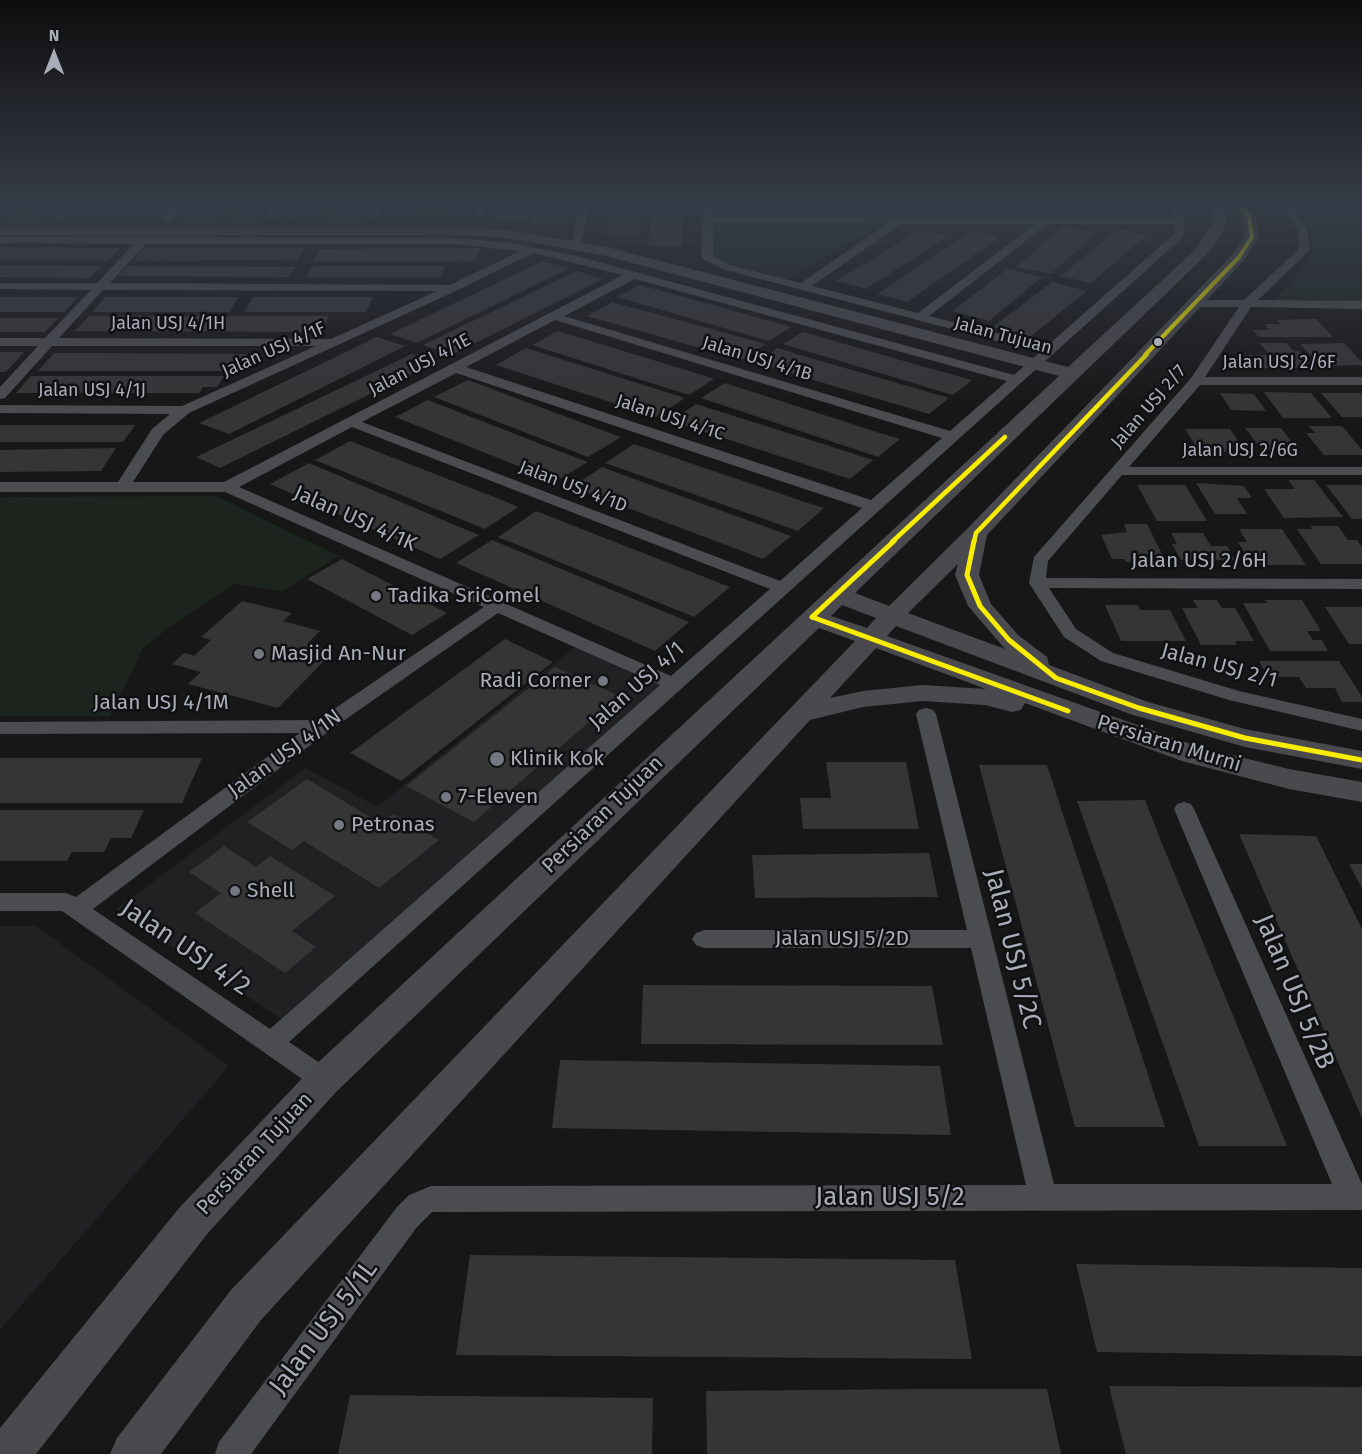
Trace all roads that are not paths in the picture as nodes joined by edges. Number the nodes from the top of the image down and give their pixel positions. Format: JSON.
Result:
{"nodes":[{"id":1,"x":111,"y":274,"type":"edge"},
{"id":2,"x":483,"y":274,"type":"edge"},
{"id":3,"x":624,"y":274,"type":"edge"},
{"id":4,"x":688,"y":274,"type":"edge"},
{"id":5,"x":752,"y":274,"type":"edge"},
{"id":6,"x":822,"y":274,"type":"edge"},
{"id":7,"x":976,"y":274,"type":"edge"},
{"id":8,"x":1135,"y":274,"type":"edge"},
{"id":9,"x":1178,"y":274,"type":"edge"},
{"id":10,"x":1223,"y":274,"type":"edge"},
{"id":11,"x":1276,"y":274,"type":"edge"},
{"id":12,"x":631,"y":276,"type":"junction"},
{"id":13,"x":1213,"y":284,"type":"junction"},
{"id":14,"x":0,"y":286,"type":"edge"},
{"id":15,"x":100,"y":286,"type":"junction"},
{"id":16,"x":803,"y":287,"type":"junction"},
{"id":17,"x":454,"y":288,"type":"junction"},
{"id":18,"x":1241,"y":302,"type":"junction"},
{"id":19,"x":1194,"y":303,"type":"junction"},
{"id":20,"x":1362,"y":305,"type":"edge"},
{"id":21,"x":553,"y":316,"type":"junction"},
{"id":22,"x":919,"y":318,"type":"junction"},
{"id":23,"x":0,"y":342,"type":"edge"},
{"id":24,"x":49,"y":342,"type":"junction"},
{"id":25,"x":336,"y":342,"type":"junction"},
{"id":26,"x":1048,"y":350,"type":"junction"},
{"id":27,"x":1032,"y":363,"type":"junction"},
{"id":28,"x":455,"y":368,"type":"junction"},
{"id":29,"x":1072,"y":374,"type":"junction"},
{"id":30,"x":1015,"y":379,"type":"junction"},
{"id":31,"x":1197,"y":381,"type":"junction"},
{"id":32,"x":1362,"y":381,"type":"edge"},
{"id":33,"x":0,"y":395,"type":"edge"},
{"id":34,"x":0,"y":409,"type":"edge"},
{"id":35,"x":184,"y":410,"type":"junction"},
{"id":36,"x":350,"y":422,"type":"junction"},
{"id":37,"x":951,"y":436,"type":"junction"},
{"id":38,"x":1118,"y":471,"type":"junction"},
{"id":39,"x":1362,"y":471,"type":"edge"},
{"id":40,"x":0,"y":487,"type":"edge"},
{"id":41,"x":123,"y":487,"type":"junction"},
{"id":42,"x":227,"y":487,"type":"junction"},
{"id":43,"x":872,"y":506,"type":"junction"},
{"id":44,"x":976,"y":533,"type":"junction"},
{"id":45,"x":1037,"y":583,"type":"junction"},
{"id":46,"x":1362,"y":584,"type":"edge"},
{"id":47,"x":781,"y":587,"type":"junction"},
{"id":48,"x":837,"y":595,"type":"junction"},
{"id":49,"x":496,"y":606,"type":"junction"},
{"id":50,"x":812,"y":617,"type":"junction"},
{"id":51,"x":882,"y":627,"type":"junction"},
{"id":52,"x":1056,"y":678,"type":"junction"},
{"id":53,"x":673,"y":684,"type":"junction"},
{"id":54,"x":800,"y":714,"type":"junction"},
{"id":55,"x":926,"y":714,"type":"dead end"},
{"id":56,"x":1362,"y":725,"type":"edge"},
{"id":57,"x":322,"y":726,"type":"junction"},
{"id":58,"x":0,"y":728,"type":"edge"},
{"id":59,"x":1116,"y":729,"type":"junction"},
{"id":60,"x":1362,"y":760,"type":"edge"},
{"id":61,"x":1362,"y":792,"type":"edge"},
{"id":62,"x":1184,"y":809,"type":"dead end"},
{"id":63,"x":0,"y":903,"type":"edge"},
{"id":64,"x":77,"y":909,"type":"junction"},
{"id":65,"x":704,"y":939,"type":"dead end"},
{"id":66,"x":981,"y":939,"type":"junction"},
{"id":67,"x":272,"y":1042,"type":"junction"},
{"id":68,"x":324,"y":1080,"type":"junction"},
{"id":69,"x":1357,"y":1197,"type":"edge"},
{"id":70,"x":1043,"y":1198,"type":"junction"},
{"id":71,"x":419,"y":1204,"type":"joint"},
{"id":72,"x":8,"y":1454,"type":"edge"},
{"id":73,"x":133,"y":1454,"type":"edge"},
{"id":74,"x":231,"y":1454,"type":"edge"}],
"edges":[{"from":1,"to":15,"type":"street"},
{"from":2,"to":17,"type":"street","name":"Jalan USJ 4/1F"},
{"from":3,"to":12,"type":"street"},
{"from":4,"to":27,"type":"main road","name":"Jalan Tujuan"},
{"from":5,"to":16,"type":"street"},
{"from":6,"to":16,"type":"street"},
{"from":7,"to":22,"type":"street"},
{"from":8,"to":26,"type":"street","name":"Jalan USJ 4/1"},
{"from":9,"to":29,"type":"main road","name":"Persiaran Tujuan"},
{"from":10,"to":13,"type":"main road"},
{"from":11,"to":18,"type":"street","name":"Jalan USJ 2/7"},
{"from":12,"to":21,"type":"street","name":"Jalan USJ 4/1E"},
{"from":12,"to":30,"type":"street"},
{"from":13,"to":18,"type":"street"},
{"from":13,"to":19,"type":"main road"},
{"from":14,"to":15,"type":"street"},
{"from":15,"to":17,"type":"street"},
{"from":15,"to":24,"type":"street"},
{"from":16,"to":22,"type":"street"},
{"from":17,"to":25,"type":"street","name":"Jalan USJ 4/1F"},
{"from":18,"to":19,"type":"street"},
{"from":18,"to":20,"type":"street"},
{"from":18,"to":31,"type":"street","name":"Jalan USJ 2/7"},
{"from":19,"to":44,"type":"main road"},
{"from":21,"to":28,"type":"street","name":"Jalan USJ 4/1E"},
{"from":21,"to":37,"type":"street","name":"Jalan USJ 4/1B"},
{"from":22,"to":26,"type":"street"},
{"from":23,"to":24,"type":"street","name":"Jalan USJ 4/1H"},
{"from":24,"to":25,"type":"street","name":"Jalan USJ 4/1H"},
{"from":24,"to":33,"type":"street"},
{"from":25,"to":35,"type":"street","name":"Jalan USJ 4/1F"},
{"from":26,"to":27,"type":"street","name":"Jalan USJ 4/1"},
{"from":27,"to":29,"type":"main road","name":"Jalan Tujuan"},
{"from":27,"to":30,"type":"street","name":"Jalan USJ 4/1"},
{"from":28,"to":36,"type":"street","name":"Jalan USJ 4/1E"},
{"from":28,"to":43,"type":"street","name":"Jalan USJ 4/1C"},
{"from":29,"to":48,"type":"main road","name":"Persiaran Tujuan"},
{"from":30,"to":37,"type":"street","name":"Jalan USJ 4/1"},
{"from":31,"to":32,"type":"street","name":"Jalan USJ 2/6F"},
{"from":31,"to":38,"type":"street","name":"Jalan USJ 2/7"},
{"from":34,"to":35,"type":"street","name":"Jalan USJ 4/1J"},
{"from":35,"to":41,"type":"street","name":"Jalan USJ 4/1F"},
{"from":36,"to":42,"type":"street","name":"Jalan USJ 4/1E"},
{"from":36,"to":47,"type":"street","name":"Jalan USJ 4/1D"},
{"from":37,"to":43,"type":"street","name":"Jalan USJ 4/1"},
{"from":38,"to":39,"type":"street","name":"Jalan USJ 2/6G"},
{"from":38,"to":45,"type":"street","name":"Jalan USJ 2/7"},
{"from":40,"to":41,"type":"street","name":"Jalan USJ 4/1K"},
{"from":41,"to":42,"type":"street","name":"Jalan USJ 4/1K"},
{"from":42,"to":49,"type":"street","name":"Jalan USJ 4/1K"},
{"from":43,"to":47,"type":"street","name":"Jalan USJ 4/1"},
{"from":44,"to":51,"type":"main road"},
{"from":44,"to":52,"type":"main road"},
{"from":45,"to":46,"type":"street","name":"Jalan USJ 2/6H"},
{"from":45,"to":56,"type":"street","name":"Jalan USJ 2/1"},
{"from":47,"to":53,"type":"street","name":"Jalan USJ 4/1"},
{"from":48,"to":50,"type":"main road","name":"Persiaran Tujuan"},
{"from":48,"to":51,"type":"main road","name":"Persiaran Murni"},
{"from":49,"to":53,"type":"street","name":"Jalan USJ 4/1K"},
{"from":49,"to":57,"type":"street","name":"Jalan USJ 4/1N"},
{"from":50,"to":51,"type":"main road","name":"Persiaran Murni"},
{"from":50,"to":68,"type":"main road","name":"Persiaran Tujuan"},
{"from":51,"to":52,"type":"main road","name":"Persiaran Murni"},
{"from":51,"to":54,"type":"main road"},
{"from":51,"to":59,"type":"main road","name":"Persiaran Murni"},
{"from":52,"to":60,"type":"main road","name":"Persiaran Murni"},
{"from":53,"to":67,"type":"street","name":"Jalan USJ 4/1"},
{"from":54,"to":59,"type":"main road"},
{"from":54,"to":73,"type":"main road"},
{"from":55,"to":66,"type":"street","name":"Jalan USJ 5/2C"},
{"from":57,"to":58,"type":"street","name":"Jalan USJ 4/1M"},
{"from":57,"to":64,"type":"street","name":"Jalan USJ 4/1N"},
{"from":59,"to":61,"type":"main road","name":"Persiaran Murni"},
{"from":62,"to":69,"type":"street","name":"Jalan USJ 5/2B"},
{"from":63,"to":64,"type":"street","name":"Jalan USJ 4/2"},
{"from":64,"to":67,"type":"street","name":"Jalan USJ 4/2"},
{"from":65,"to":66,"type":"street","name":"Jalan USJ 5/2D"},
{"from":66,"to":70,"type":"street","name":"Jalan USJ 5/2C"},
{"from":67,"to":68,"type":"street","name":"Jalan USJ 4/2"},
{"from":68,"to":72,"type":"main road","name":"Persiaran Tujuan"},
{"from":69,"to":70,"type":"street","name":"Jalan USJ 5/2"},
{"from":70,"to":71,"type":"street","name":"Jalan USJ 5/2"},
{"from":71,"to":74,"type":"street","name":"Jalan USJ 5/1L"}]}
